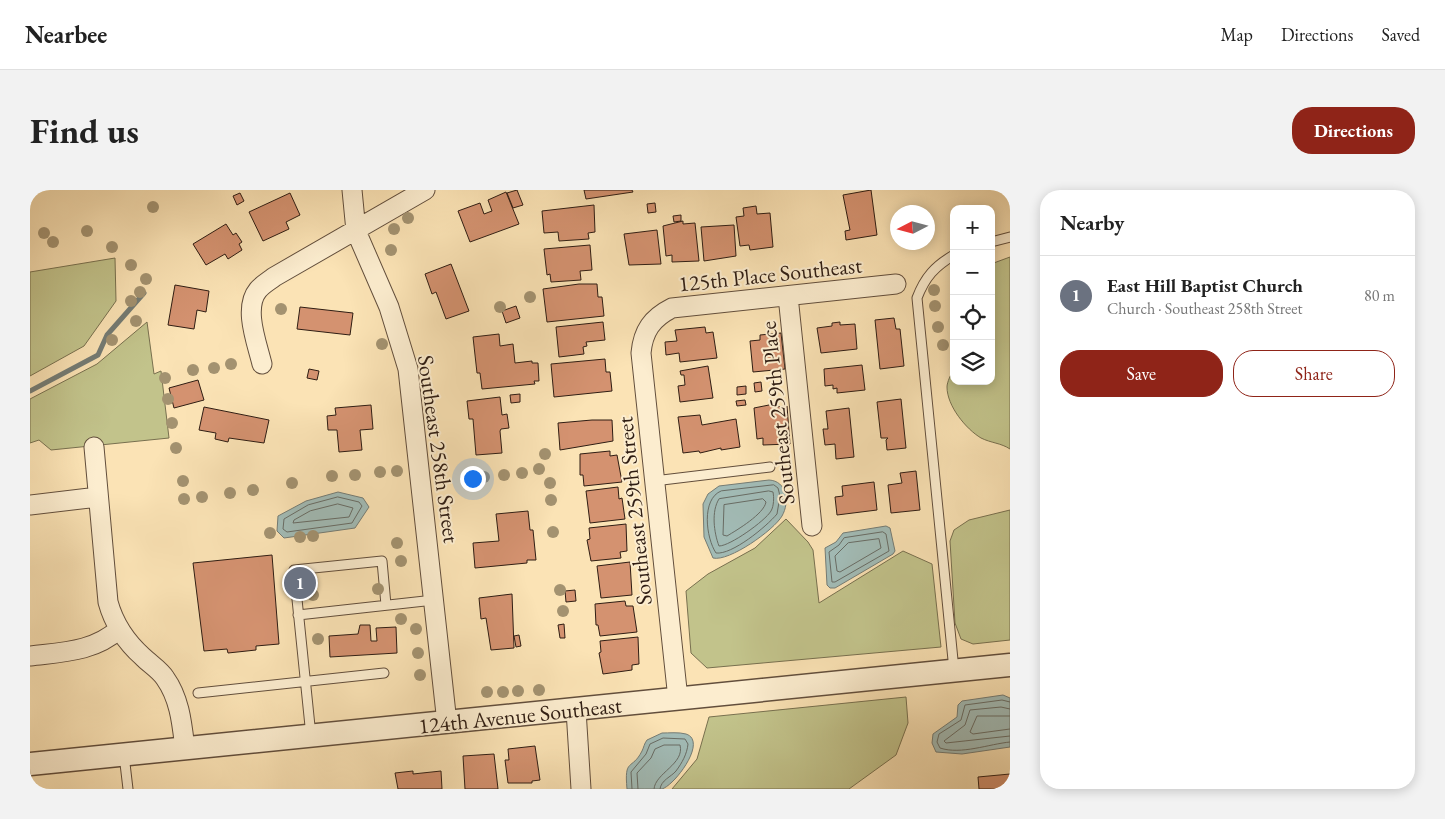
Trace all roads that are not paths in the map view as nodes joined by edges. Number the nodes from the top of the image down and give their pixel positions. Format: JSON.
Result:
{"nodes":[{"id":1,"x":352,"y":190,"type":"edge"},
{"id":2,"x":425,"y":190,"type":"edge"},
{"id":3,"x":356,"y":232,"type":"junction"},
{"id":4,"x":1010,"y":237,"type":"edge"},
{"id":5,"x":995,"y":241,"type":"edge"},
{"id":6,"x":950,"y":257,"type":"edge"},
{"id":7,"x":896,"y":284,"type":"dead end"},
{"id":8,"x":788,"y":296,"type":"junction"},
{"id":9,"x":653,"y":320,"type":"joint"},
{"id":10,"x":262,"y":364,"type":"dead end"},
{"id":11,"x":94,"y":447,"type":"dead end"},
{"id":12,"x":770,"y":467,"type":"dead end"},
{"id":13,"x":654,"y":480,"type":"junction"},
{"id":14,"x":98,"y":497,"type":"junction"},
{"id":15,"x":30,"y":505,"type":"edge"},
{"id":16,"x":812,"y":526,"type":"dead end"},
{"id":17,"x":435,"y":600,"type":"junction"},
{"id":18,"x":386,"y":605,"type":"junction"},
{"id":19,"x":298,"y":615,"type":"junction"},
{"id":20,"x":119,"y":629,"type":"junction"},
{"id":21,"x":30,"y":656,"type":"edge"},
{"id":22,"x":1010,"y":665,"type":"edge"},
{"id":23,"x":954,"y":670,"type":"junction"},
{"id":24,"x":384,"y":673,"type":"dead end"},
{"id":25,"x":305,"y":682,"type":"junction"},
{"id":26,"x":198,"y":693,"type":"dead end"},
{"id":27,"x":678,"y":699,"type":"junction"},
{"id":28,"x":576,"y":710,"type":"junction"},
{"id":29,"x":448,"y":723,"type":"junction"},
{"id":30,"x":311,"y":736,"type":"junction"},
{"id":31,"x":185,"y":749,"type":"junction"},
{"id":32,"x":124,"y":755,"type":"junction"},
{"id":33,"x":30,"y":764,"type":"edge"},
{"id":34,"x":128,"y":789,"type":"edge"},
{"id":35,"x":581,"y":789,"type":"edge"}],
"edges":[{"from":1,"to":3,"type":"street","name":"Southeast 258th Street"},
{"from":2,"to":3,"type":"street"},
{"from":3,"to":10,"type":"street"},
{"from":3,"to":17,"type":"street","name":"Southeast 258th Street"},
{"from":4,"to":5,"type":"lane"},
{"from":6,"to":23,"type":"lane"},
{"from":7,"to":8,"type":"street","name":"125th Place Southeast"},
{"from":8,"to":9,"type":"street","name":"125th Place Southeast"},
{"from":8,"to":16,"type":"street","name":"Southeast 259th Place"},
{"from":9,"to":13,"type":"street","name":"Southeast 259th Street"},
{"from":11,"to":14,"type":"street"},
{"from":12,"to":13,"type":"lane"},
{"from":13,"to":27,"type":"street","name":"Southeast 259th Street"},
{"from":14,"to":15,"type":"street"},
{"from":14,"to":20,"type":"street"},
{"from":17,"to":18,"type":"lane"},
{"from":17,"to":29,"type":"street","name":"Southeast 258th Street"},
{"from":18,"to":19,"type":"lane"},
{"from":18,"to":19,"type":"lane"},
{"from":19,"to":25,"type":"lane"},
{"from":20,"to":21,"type":"street"},
{"from":20,"to":31,"type":"street"},
{"from":22,"to":23,"type":"street","name":"124th Avenue Southeast"},
{"from":23,"to":27,"type":"street","name":"124th Avenue Southeast"},
{"from":24,"to":25,"type":"lane"},
{"from":25,"to":26,"type":"lane"},
{"from":25,"to":30,"type":"lane"},
{"from":27,"to":28,"type":"street","name":"124th Avenue Southeast"},
{"from":28,"to":29,"type":"street","name":"124th Avenue Southeast"},
{"from":28,"to":35,"type":"street"},
{"from":29,"to":30,"type":"street","name":"124th Avenue Southeast"},
{"from":30,"to":31,"type":"street","name":"124th Avenue Southeast"},
{"from":31,"to":32,"type":"street","name":"124th Avenue Southeast"},
{"from":32,"to":33,"type":"street","name":"124th Avenue Southeast"},
{"from":32,"to":34,"type":"lane"}]}
